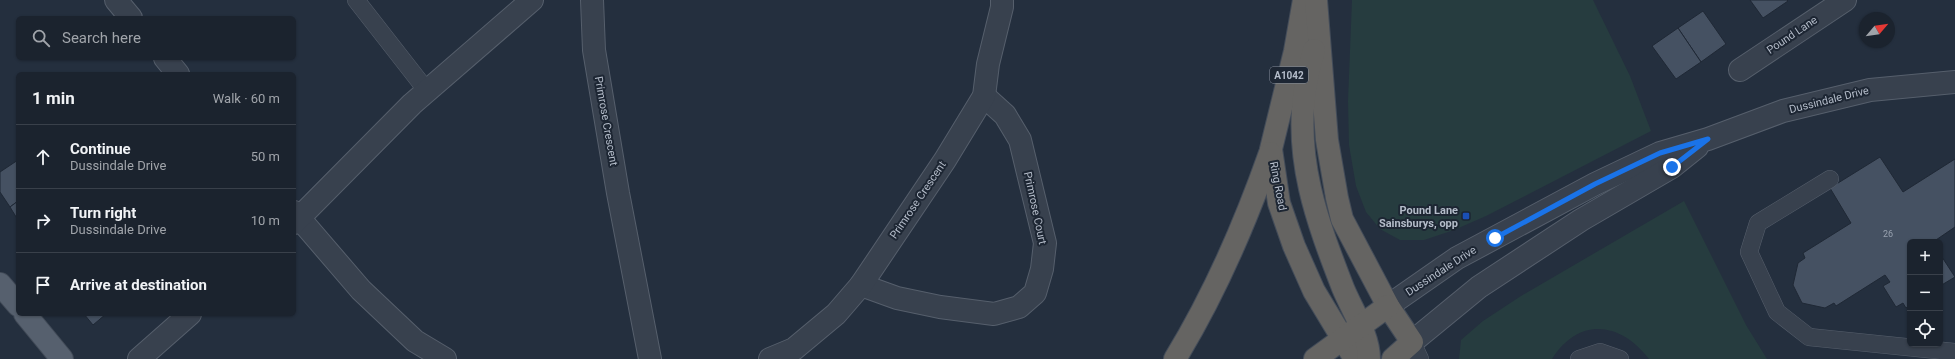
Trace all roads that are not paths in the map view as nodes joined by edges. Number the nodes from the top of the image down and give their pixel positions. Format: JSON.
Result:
{"nodes":[{"id":1,"x":116,"y":0,"type":"edge"},
{"id":2,"x":356,"y":0,"type":"edge"},
{"id":3,"x":532,"y":0,"type":"edge"},
{"id":4,"x":592,"y":0,"type":"edge"},
{"id":5,"x":1002,"y":0,"type":"edge"},
{"id":6,"x":1304,"y":0,"type":"edge"},
{"id":7,"x":1316,"y":0,"type":"edge"},
{"id":8,"x":1845,"y":0,"type":"edge"},
{"id":9,"x":129,"y":16,"type":"edge"},
{"id":10,"x":1318,"y":34,"type":"junction"},
{"id":11,"x":167,"y":60,"type":"edge"},
{"id":12,"x":1740,"y":70,"type":"dead end"},
{"id":13,"x":176,"y":72,"type":"edge"},
{"id":14,"x":1955,"y":82,"type":"edge"},
{"id":15,"x":427,"y":91,"type":"junction"},
{"id":16,"x":984,"y":96,"type":"junction"},
{"id":17,"x":1708,"y":139,"type":"junction"},
{"id":18,"x":1271,"y":149,"type":"junction"},
{"id":19,"x":1830,"y":179,"type":"dead end"},
{"id":20,"x":296,"y":218,"type":"edge"},
{"id":21,"x":0,"y":284,"type":"edge"},
{"id":22,"x":861,"y":285,"type":"junction"},
{"id":23,"x":16,"y":303,"type":"edge"},
{"id":24,"x":1388,"y":306,"type":"junction"},
{"id":25,"x":27,"y":316,"type":"edge"},
{"id":26,"x":188,"y":316,"type":"edge"},
{"id":27,"x":1361,"y":327,"type":"junction"},
{"id":28,"x":1343,"y":340,"type":"junction"},
{"id":29,"x":1416,"y":350,"type":"edge"},
{"id":30,"x":1955,"y":352,"type":"edge"},
{"id":31,"x":62,"y":359,"type":"edge"},
{"id":32,"x":139,"y":359,"type":"edge"},
{"id":33,"x":445,"y":359,"type":"edge"},
{"id":34,"x":650,"y":359,"type":"edge"},
{"id":35,"x":770,"y":359,"type":"edge"},
{"id":36,"x":1175,"y":359,"type":"edge"},
{"id":37,"x":1315,"y":359,"type":"edge"},
{"id":38,"x":1355,"y":359,"type":"edge"},
{"id":39,"x":1369,"y":359,"type":"edge"},
{"id":40,"x":1393,"y":359,"type":"edge"},
{"id":41,"x":1579,"y":359,"type":"edge"},
{"id":42,"x":1620,"y":359,"type":"edge"}],
"edges":[{"from":1,"to":9,"type":"street"},
{"from":2,"to":15,"type":"lane"},
{"from":3,"to":15,"type":"street"},
{"from":4,"to":34,"type":"street","name":"Primrose Crescent"},
{"from":5,"to":16,"type":"street","name":"Primrose Crescent"},
{"from":6,"to":18,"type":"highway","name":"Ring Road","number":"A1042"},
{"from":7,"to":10,"type":"highway","number":"A1042"},
{"from":8,"to":12,"type":"street","name":"Pound Lane"},
{"from":10,"to":24,"type":"highway","number":"A1042"},
{"from":10,"to":27,"type":"highway","number":"A1042"},
{"from":11,"to":13,"type":"street"},
{"from":14,"to":17,"type":"street","name":"Dussindale Drive"},
{"from":15,"to":20,"type":"street"},
{"from":16,"to":22,"type":"street","name":"Primrose Crescent"},
{"from":16,"to":22,"type":"street","name":"Primrose Court"},
{"from":17,"to":24,"type":"street","name":"Dussindale Drive"},
{"from":17,"to":29,"type":"street","name":"Dussindale Drive"},
{"from":18,"to":28,"type":"highway","name":"Ring Road","number":"A1042"},
{"from":18,"to":36,"type":"highway","number":"A1042"},
{"from":19,"to":30,"type":"lane"},
{"from":20,"to":33,"type":"street"},
{"from":21,"to":23,"type":"main road"},
{"from":22,"to":35,"type":"street","name":"Primrose Crescent"},
{"from":24,"to":27,"type":"highway","name":"Dussindale Drive"},
{"from":24,"to":29,"type":"highway","number":"A1042"},
{"from":25,"to":31,"type":"main road"},
{"from":26,"to":32,"type":"street"},
{"from":27,"to":28,"type":"highway","name":"Dussindale Drive"},
{"from":27,"to":39,"type":"highway","number":"A1042"},
{"from":28,"to":37,"type":"highway","name":"Dussindale Drive"},
{"from":28,"to":38,"type":"highway","name":"Ring Road","number":"A1042"},
{"from":29,"to":40,"type":"highway","name":"Dussindale Drive"},
{"from":41,"to":42,"type":"lane"}]}
